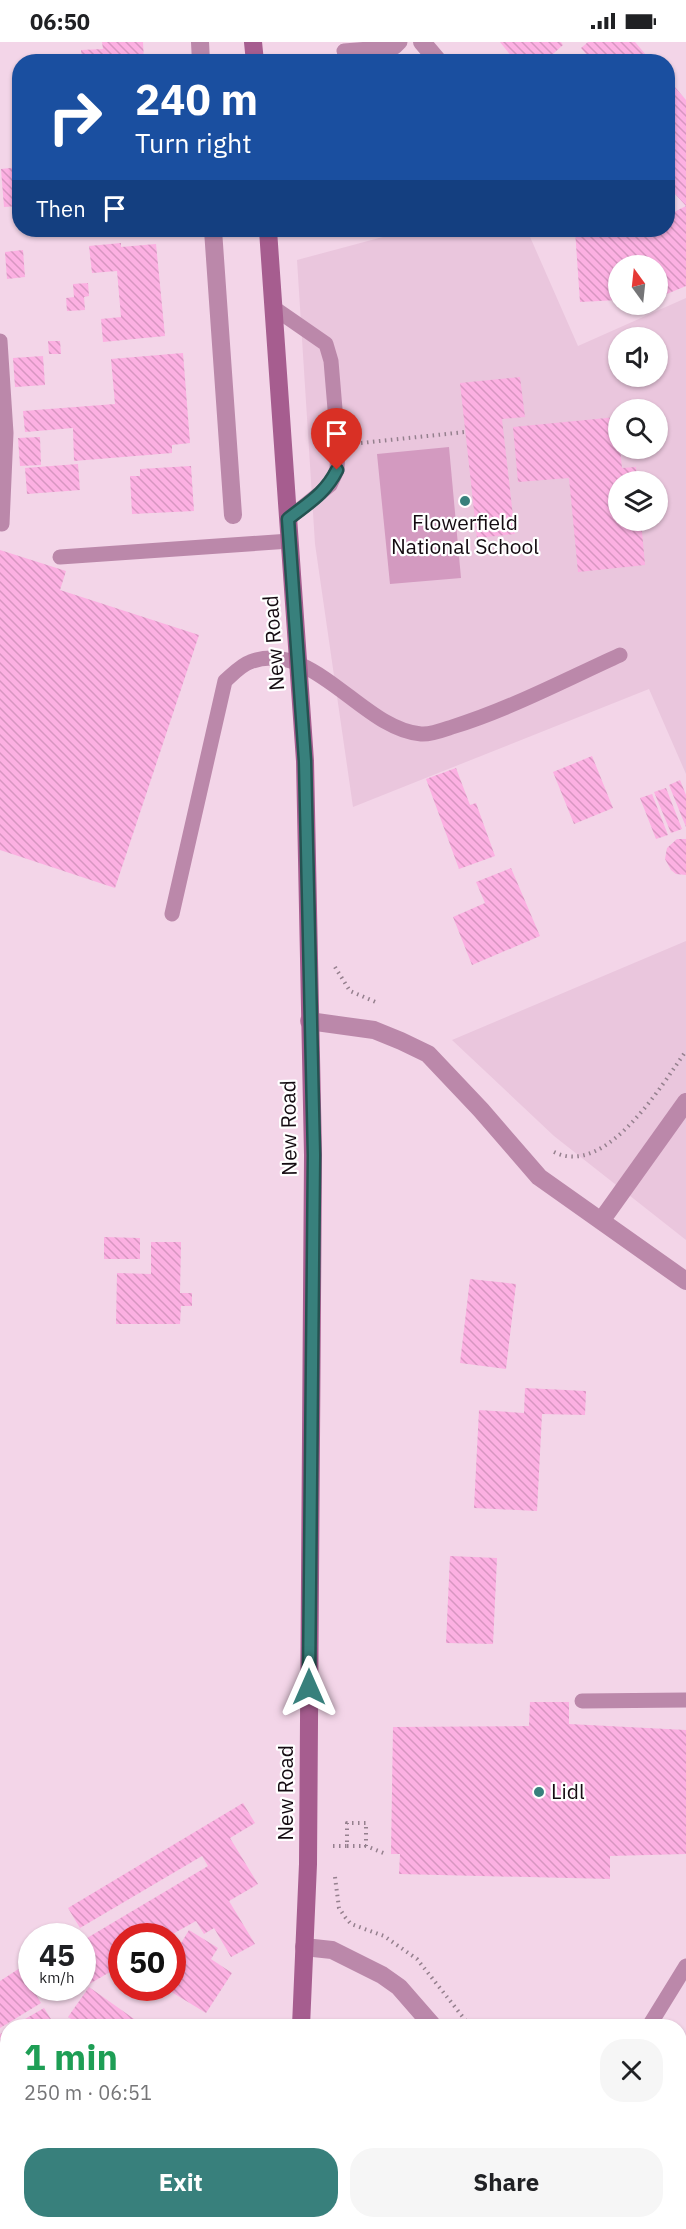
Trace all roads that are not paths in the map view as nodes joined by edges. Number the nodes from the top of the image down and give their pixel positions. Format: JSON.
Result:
{"nodes":[{"id":1,"x":400,"y":42,"type":"edge"},
{"id":2,"x":422,"y":42,"type":"edge"},
{"id":3,"x":344,"y":51,"type":"dead end"},
{"id":4,"x":432,"y":54,"type":"edge"},
{"id":5,"x":214,"y":237,"type":"edge"},
{"id":6,"x":269,"y":237,"type":"edge"},
{"id":7,"x":274,"y":308,"type":"junction"},
{"id":8,"x":0,"y":341,"type":"edge"},
{"id":9,"x":234,"y":515,"type":"dead end"},
{"id":10,"x":288,"y":519,"type":"junction"},
{"id":11,"x":2,"y":524,"type":"dead end"},
{"id":12,"x":290,"y":541,"type":"junction"},
{"id":13,"x":60,"y":557,"type":"dead end"},
{"id":14,"x":620,"y":655,"type":"dead end"},
{"id":15,"x":298,"y":663,"type":"junction"},
{"id":16,"x":172,"y":914,"type":"dead end"},
{"id":17,"x":309,"y":1021,"type":"junction"},
{"id":18,"x":686,"y":1102,"type":"edge"},
{"id":19,"x":601,"y":1221,"type":"junction"},
{"id":20,"x":686,"y":1281,"type":"edge"},
{"id":21,"x":686,"y":1700,"type":"edge"},
{"id":22,"x":582,"y":1701,"type":"dead end"},
{"id":23,"x":304,"y":1947,"type":"junction"},
{"id":24,"x":686,"y":1966,"type":"edge"},
{"id":25,"x":301,"y":2019,"type":"edge"},
{"id":26,"x":427,"y":2019,"type":"edge"},
{"id":27,"x":653,"y":2019,"type":"edge"}],
"edges":[{"from":1,"to":3,"type":"lane"},
{"from":2,"to":4,"type":"street"},
{"from":5,"to":9,"type":"street"},
{"from":6,"to":7,"type":"main road","name":"New Road"},
{"from":7,"to":10,"type":"main road","name":"New Road"},
{"from":7,"to":10,"type":"lane"},
{"from":8,"to":11,"type":"lane"},
{"from":10,"to":12,"type":"main road","name":"New Road"},
{"from":12,"to":13,"type":"lane"},
{"from":12,"to":15,"type":"main road","name":"New Road"},
{"from":14,"to":15,"type":"lane"},
{"from":15,"to":16,"type":"lane"},
{"from":15,"to":17,"type":"main road","name":"New Road"},
{"from":17,"to":19,"type":"street"},
{"from":17,"to":23,"type":"main road","name":"New Road"},
{"from":18,"to":19,"type":"street"},
{"from":19,"to":20,"type":"street"},
{"from":21,"to":22,"type":"lane"},
{"from":23,"to":25,"type":"main road","name":"New Road"},
{"from":23,"to":26,"type":"street"},
{"from":24,"to":27,"type":"lane"}]}
